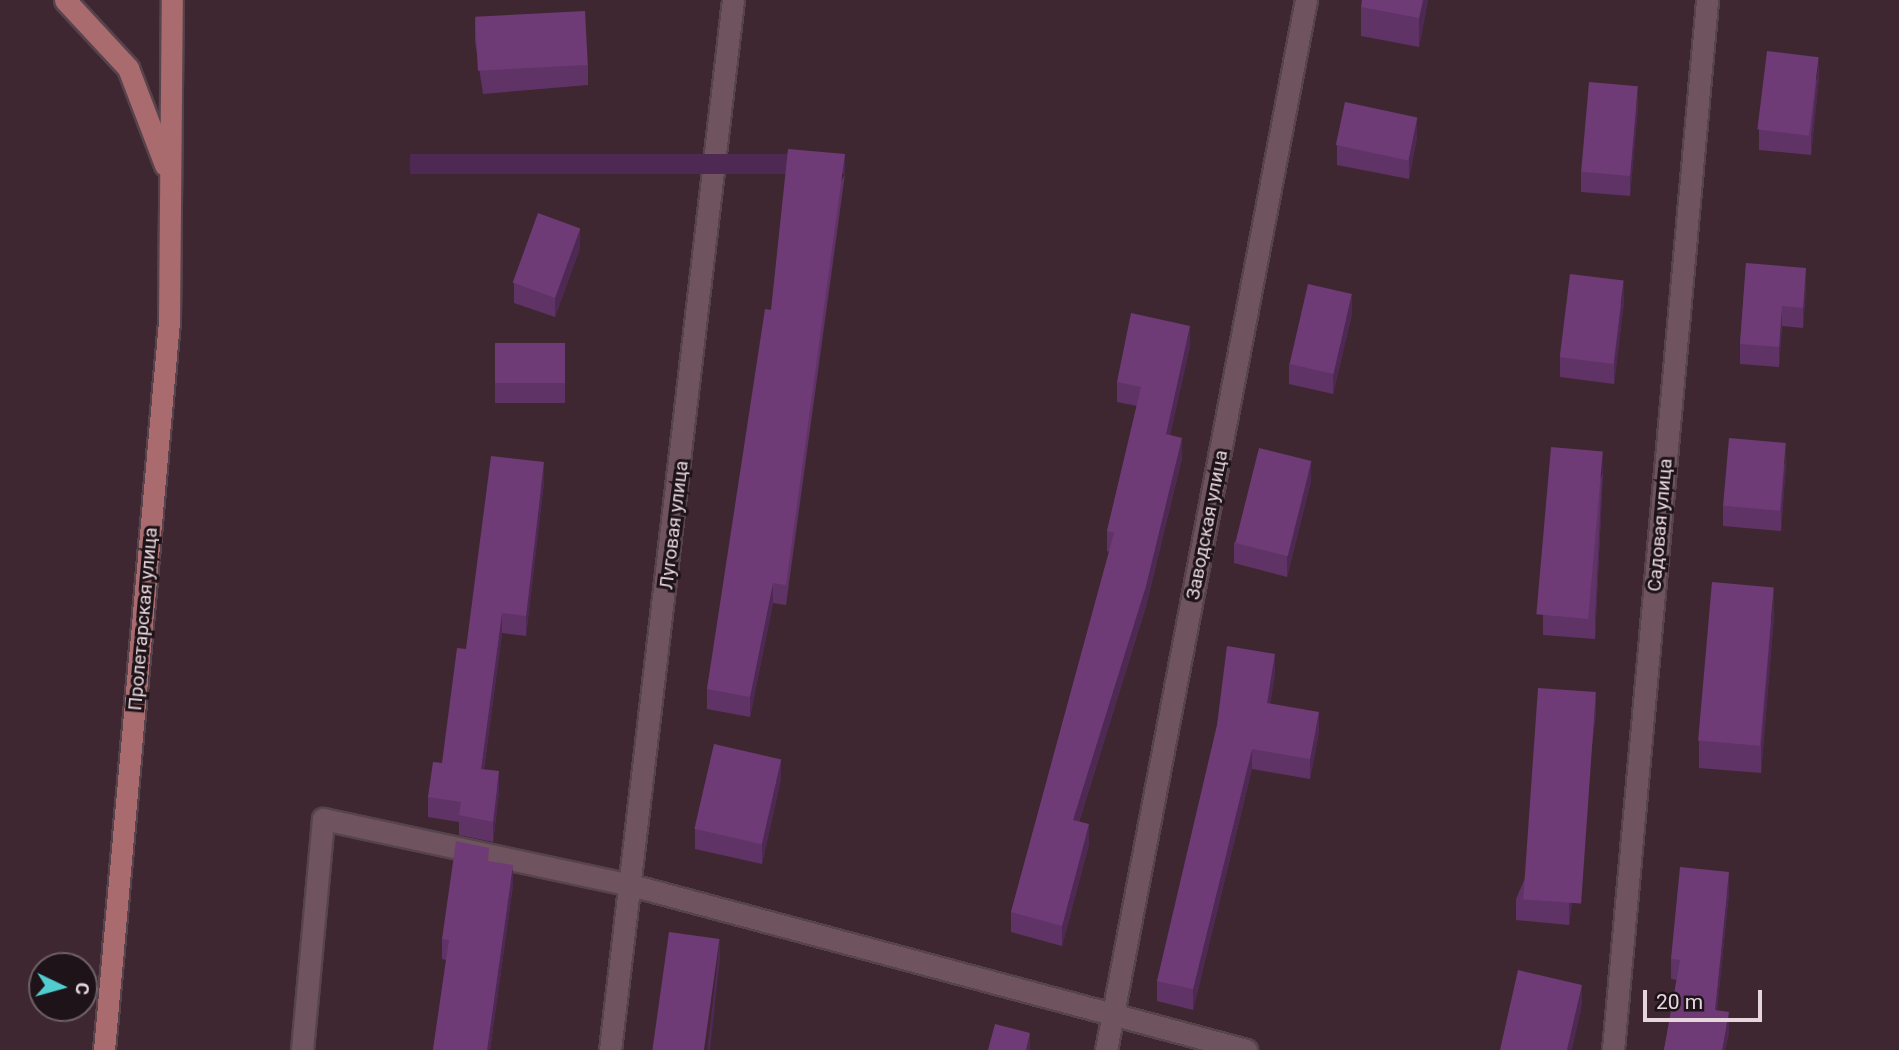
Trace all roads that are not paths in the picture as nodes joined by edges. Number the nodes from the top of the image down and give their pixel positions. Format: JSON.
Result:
{"nodes":[{"id":1,"x":65,"y":0,"type":"edge"},
{"id":2,"x":172,"y":0,"type":"edge"},
{"id":3,"x":733,"y":0,"type":"edge"},
{"id":4,"x":1306,"y":0,"type":"edge"},
{"id":5,"x":1707,"y":0,"type":"edge"},
{"id":6,"x":171,"y":187,"type":"junction"},
{"id":7,"x":631,"y":885,"type":"junction"},
{"id":8,"x":1115,"y":1015,"type":"junction"},
{"id":9,"x":104,"y":1050,"type":"edge"},
{"id":10,"x":302,"y":1050,"type":"edge"},
{"id":11,"x":610,"y":1050,"type":"edge"},
{"id":12,"x":1106,"y":1050,"type":"edge"},
{"id":13,"x":1246,"y":1050,"type":"edge"},
{"id":14,"x":1613,"y":1050,"type":"edge"}],
"edges":[{"from":1,"to":6,"type":"main road"},
{"from":2,"to":6,"type":"main road","name":"Пролетарская улица"},
{"from":3,"to":7,"type":"street","name":"Луговая улица"},
{"from":4,"to":8,"type":"street","name":"Заводская улица"},
{"from":5,"to":14,"type":"street","name":"Садовая улица"},
{"from":6,"to":9,"type":"main road","name":"Пролетарская улица"},
{"from":7,"to":8,"type":"street"},
{"from":7,"to":10,"type":"street"},
{"from":7,"to":11,"type":"street","name":"Луговая улица"},
{"from":8,"to":12,"type":"street","name":"Заводская улица"},
{"from":8,"to":13,"type":"street"}]}
